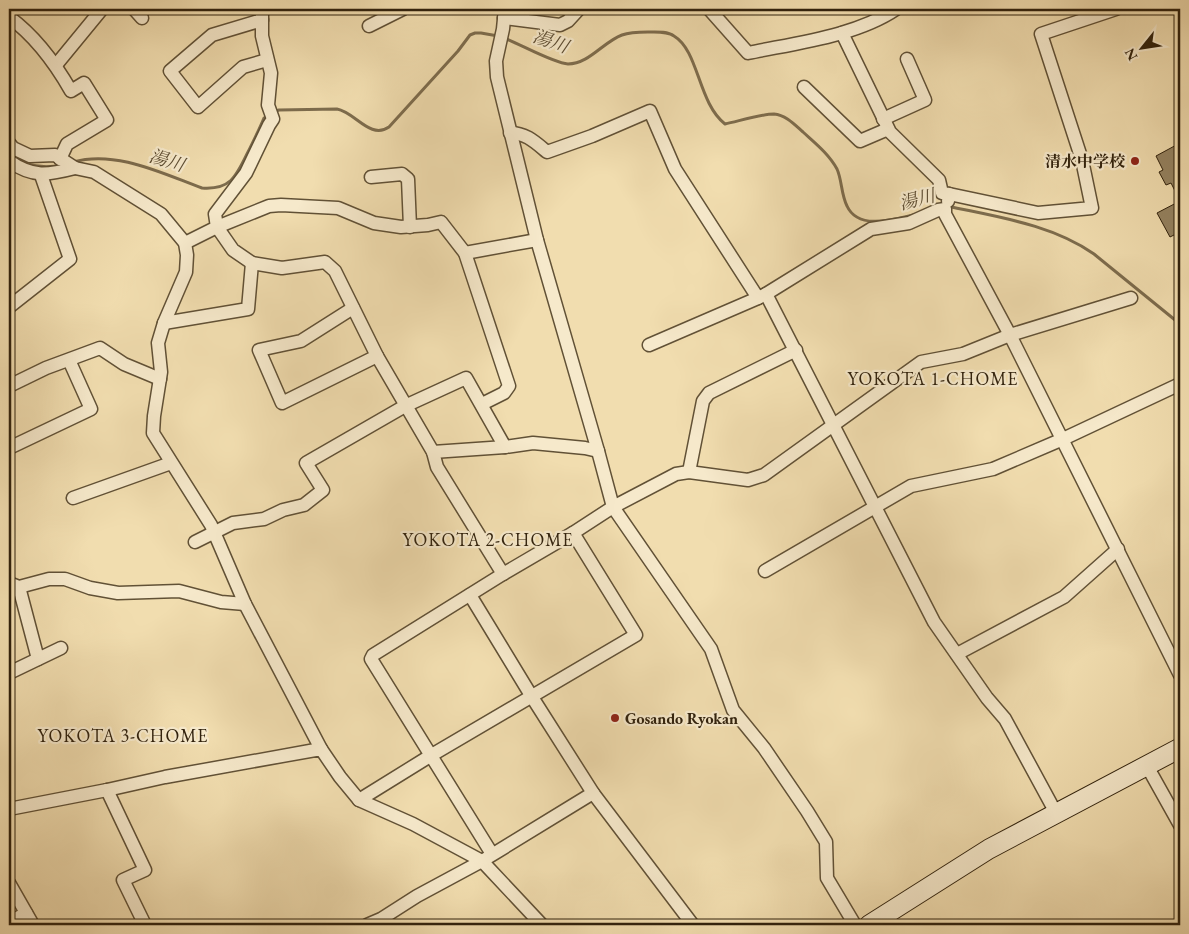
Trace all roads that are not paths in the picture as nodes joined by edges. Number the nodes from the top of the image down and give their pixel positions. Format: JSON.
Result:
{"nodes":[{"id":1,"x":403,"y":9,"type":"edge"},
{"id":2,"x":579,"y":9,"type":"edge"},
{"id":3,"x":710,"y":9,"type":"edge"},
{"id":4,"x":896,"y":9,"type":"edge"},
{"id":5,"x":1116,"y":9,"type":"edge"},
{"id":6,"x":95,"y":11,"type":"edge"},
{"id":7,"x":505,"y":13,"type":"edge"},
{"id":8,"x":262,"y":14,"type":"edge"},
{"id":9,"x":9,"y":17,"type":"edge"},
{"id":10,"x":370,"y":26,"type":"dead end"},
{"id":11,"x":842,"y":33,"type":"junction"},
{"id":12,"x":907,"y":59,"type":"dead end"},
{"id":13,"x":267,"y":60,"type":"junction"},
{"id":14,"x":56,"y":65,"type":"junction"},
{"id":15,"x":804,"y":87,"type":"dead end"},
{"id":16,"x":886,"y":124,"type":"junction"},
{"id":17,"x":510,"y":133,"type":"junction"},
{"id":18,"x":9,"y":143,"type":"edge"},
{"id":19,"x":60,"y":159,"type":"junction"},
{"id":20,"x":9,"y":161,"type":"edge"},
{"id":21,"x":75,"y":168,"type":"junction"},
{"id":22,"x":41,"y":175,"type":"junction"},
{"id":23,"x":371,"y":177,"type":"dead end"},
{"id":24,"x":947,"y":203,"type":"junction"},
{"id":25,"x":217,"y":227,"type":"junction"},
{"id":26,"x":410,"y":227,"type":"junction"},
{"id":27,"x":537,"y":240,"type":"junction"},
{"id":28,"x":185,"y":243,"type":"junction"},
{"id":29,"x":465,"y":253,"type":"junction"},
{"id":30,"x":252,"y":263,"type":"junction"},
{"id":31,"x":762,"y":296,"type":"junction"},
{"id":32,"x":1131,"y":298,"type":"dead end"},
{"id":33,"x":9,"y":308,"type":"edge"},
{"id":34,"x":353,"y":308,"type":"junction"},
{"id":35,"x":164,"y":323,"type":"junction"},
{"id":36,"x":1010,"y":335,"type":"junction"},
{"id":37,"x":649,"y":345,"type":"dead end"},
{"id":38,"x":796,"y":350,"type":"junction"},
{"id":39,"x":377,"y":356,"type":"junction"},
{"id":40,"x":69,"y":360,"type":"junction"},
{"id":41,"x":160,"y":379,"type":"junction"},
{"id":42,"x":1180,"y":384,"type":"edge"},
{"id":43,"x":9,"y":386,"type":"edge"},
{"id":44,"x":482,"y":404,"type":"junction"},
{"id":45,"x":405,"y":406,"type":"junction"},
{"id":46,"x":833,"y":425,"type":"junction"},
{"id":47,"x":1063,"y":439,"type":"junction"},
{"id":48,"x":505,"y":447,"type":"junction"},
{"id":49,"x":9,"y":448,"type":"edge"},
{"id":50,"x":598,"y":451,"type":"junction"},
{"id":51,"x":433,"y":452,"type":"junction"},
{"id":52,"x":171,"y":463,"type":"junction"},
{"id":53,"x":689,"y":472,"type":"junction"},
{"id":54,"x":73,"y":498,"type":"dead end"},
{"id":55,"x":613,"y":507,"type":"junction"},
{"id":56,"x":875,"y":507,"type":"junction"},
{"id":57,"x":215,"y":532,"type":"junction"},
{"id":58,"x":573,"y":534,"type":"junction"},
{"id":59,"x":195,"y":542,"type":"dead end"},
{"id":60,"x":1118,"y":549,"type":"junction"},
{"id":61,"x":765,"y":571,"type":"dead end"},
{"id":62,"x":503,"y":574,"type":"junction"},
{"id":63,"x":14,"y":585,"type":"edge"},
{"id":64,"x":470,"y":595,"type":"junction"},
{"id":65,"x":244,"y":604,"type":"junction"},
{"id":66,"x":61,"y":648,"type":"dead end"},
{"id":67,"x":957,"y":654,"type":"junction"},
{"id":68,"x":38,"y":659,"type":"junction"},
{"id":69,"x":9,"y":673,"type":"edge"},
{"id":70,"x":1180,"y":675,"type":"edge"},
{"id":71,"x":532,"y":697,"type":"junction"},
{"id":72,"x":1180,"y":748,"type":"edge"},
{"id":73,"x":321,"y":749,"type":"junction"},
{"id":74,"x":430,"y":756,"type":"junction"},
{"id":75,"x":1147,"y":766,"type":"junction"},
{"id":76,"x":107,"y":790,"type":"junction"},
{"id":77,"x":593,"y":793,"type":"junction"},
{"id":78,"x":360,"y":800,"type":"junction"},
{"id":79,"x":9,"y":809,"type":"edge"},
{"id":80,"x":1056,"y":813,"type":"junction"},
{"id":81,"x":1180,"y":825,"type":"edge"},
{"id":82,"x":487,"y":858,"type":"junction"},
{"id":83,"x":9,"y":884,"type":"edge"},
{"id":84,"x":26,"y":913,"type":"junction"},
{"id":85,"x":9,"y":923,"type":"edge"},
{"id":86,"x":33,"y":925,"type":"edge"},
{"id":87,"x":145,"y":925,"type":"edge"},
{"id":88,"x":367,"y":925,"type":"edge"},
{"id":89,"x":542,"y":925,"type":"edge"},
{"id":90,"x":693,"y":925,"type":"edge"},
{"id":91,"x":855,"y":925,"type":"edge"},
{"id":92,"x":869,"y":925,"type":"edge"}],
"edges":[{"from":1,"to":10,"type":"street"},
{"from":2,"to":7,"type":"street"},
{"from":3,"to":11,"type":"street"},
{"from":4,"to":11,"type":"street"},
{"from":5,"to":24,"type":"street"},
{"from":6,"to":14,"type":"street"},
{"from":7,"to":17,"type":"street"},
{"from":8,"to":13,"type":"street"},
{"from":8,"to":13,"type":"street"},
{"from":9,"to":14,"type":"street"},
{"from":11,"to":16,"type":"street"},
{"from":12,"to":16,"type":"street"},
{"from":13,"to":25,"type":"street"},
{"from":14,"to":19,"type":"street"},
{"from":15,"to":16,"type":"street"},
{"from":16,"to":24,"type":"street"},
{"from":17,"to":27,"type":"street"},
{"from":17,"to":31,"type":"street"},
{"from":18,"to":19,"type":"street"},
{"from":19,"to":21,"type":"street"},
{"from":20,"to":22,"type":"street"},
{"from":21,"to":22,"type":"street"},
{"from":21,"to":28,"type":"street"},
{"from":22,"to":33,"type":"street"},
{"from":23,"to":26,"type":"street"},
{"from":24,"to":31,"type":"street"},
{"from":24,"to":36,"type":"street"},
{"from":25,"to":26,"type":"street"},
{"from":25,"to":28,"type":"street"},
{"from":25,"to":30,"type":"street"},
{"from":26,"to":29,"type":"street"},
{"from":27,"to":29,"type":"street"},
{"from":27,"to":50,"type":"street"},
{"from":28,"to":35,"type":"street"},
{"from":29,"to":44,"type":"street"},
{"from":30,"to":34,"type":"street"},
{"from":30,"to":35,"type":"street"},
{"from":31,"to":37,"type":"street"},
{"from":31,"to":38,"type":"street"},
{"from":32,"to":36,"type":"street"},
{"from":34,"to":39,"type":"street"},
{"from":34,"to":39,"type":"street"},
{"from":35,"to":41,"type":"street"},
{"from":36,"to":46,"type":"street"},
{"from":36,"to":47,"type":"street"},
{"from":38,"to":46,"type":"street"},
{"from":38,"to":53,"type":"street"},
{"from":39,"to":45,"type":"street"},
{"from":40,"to":41,"type":"street"},
{"from":40,"to":43,"type":"street"},
{"from":40,"to":49,"type":"street"},
{"from":41,"to":52,"type":"street"},
{"from":42,"to":47,"type":"street"},
{"from":44,"to":45,"type":"street"},
{"from":44,"to":48,"type":"street"},
{"from":45,"to":51,"type":"street"},
{"from":45,"to":57,"type":"street"},
{"from":46,"to":53,"type":"street"},
{"from":46,"to":56,"type":"street"},
{"from":47,"to":56,"type":"street"},
{"from":47,"to":60,"type":"street"},
{"from":48,"to":50,"type":"street"},
{"from":48,"to":51,"type":"street"},
{"from":50,"to":55,"type":"street"},
{"from":51,"to":62,"type":"street"},
{"from":52,"to":54,"type":"street"},
{"from":52,"to":57,"type":"street"},
{"from":53,"to":55,"type":"street"},
{"from":55,"to":58,"type":"street"},
{"from":55,"to":91,"type":"street"},
{"from":56,"to":61,"type":"street"},
{"from":56,"to":67,"type":"street"},
{"from":57,"to":59,"type":"street"},
{"from":57,"to":65,"type":"street"},
{"from":58,"to":62,"type":"street"},
{"from":58,"to":71,"type":"street"},
{"from":60,"to":67,"type":"street"},
{"from":60,"to":70,"type":"street"},
{"from":62,"to":64,"type":"street"},
{"from":63,"to":65,"type":"street"},
{"from":63,"to":68,"type":"street"},
{"from":64,"to":71,"type":"street"},
{"from":64,"to":74,"type":"street"},
{"from":65,"to":73,"type":"street"},
{"from":66,"to":68,"type":"street"},
{"from":67,"to":80,"type":"street"},
{"from":68,"to":69,"type":"street"},
{"from":71,"to":74,"type":"street"},
{"from":71,"to":77,"type":"street"},
{"from":72,"to":75,"type":"street"},
{"from":73,"to":76,"type":"street"},
{"from":73,"to":78,"type":"street"},
{"from":74,"to":78,"type":"street"},
{"from":74,"to":82,"type":"street"},
{"from":75,"to":80,"type":"street"},
{"from":75,"to":81,"type":"street"},
{"from":76,"to":79,"type":"street"},
{"from":76,"to":87,"type":"street"},
{"from":77,"to":82,"type":"street"},
{"from":77,"to":90,"type":"street"},
{"from":78,"to":82,"type":"street"},
{"from":80,"to":92,"type":"street"},
{"from":82,"to":88,"type":"street"},
{"from":82,"to":89,"type":"street"},
{"from":83,"to":84,"type":"street"},
{"from":84,"to":85,"type":"street"},
{"from":84,"to":86,"type":"street"}]}
